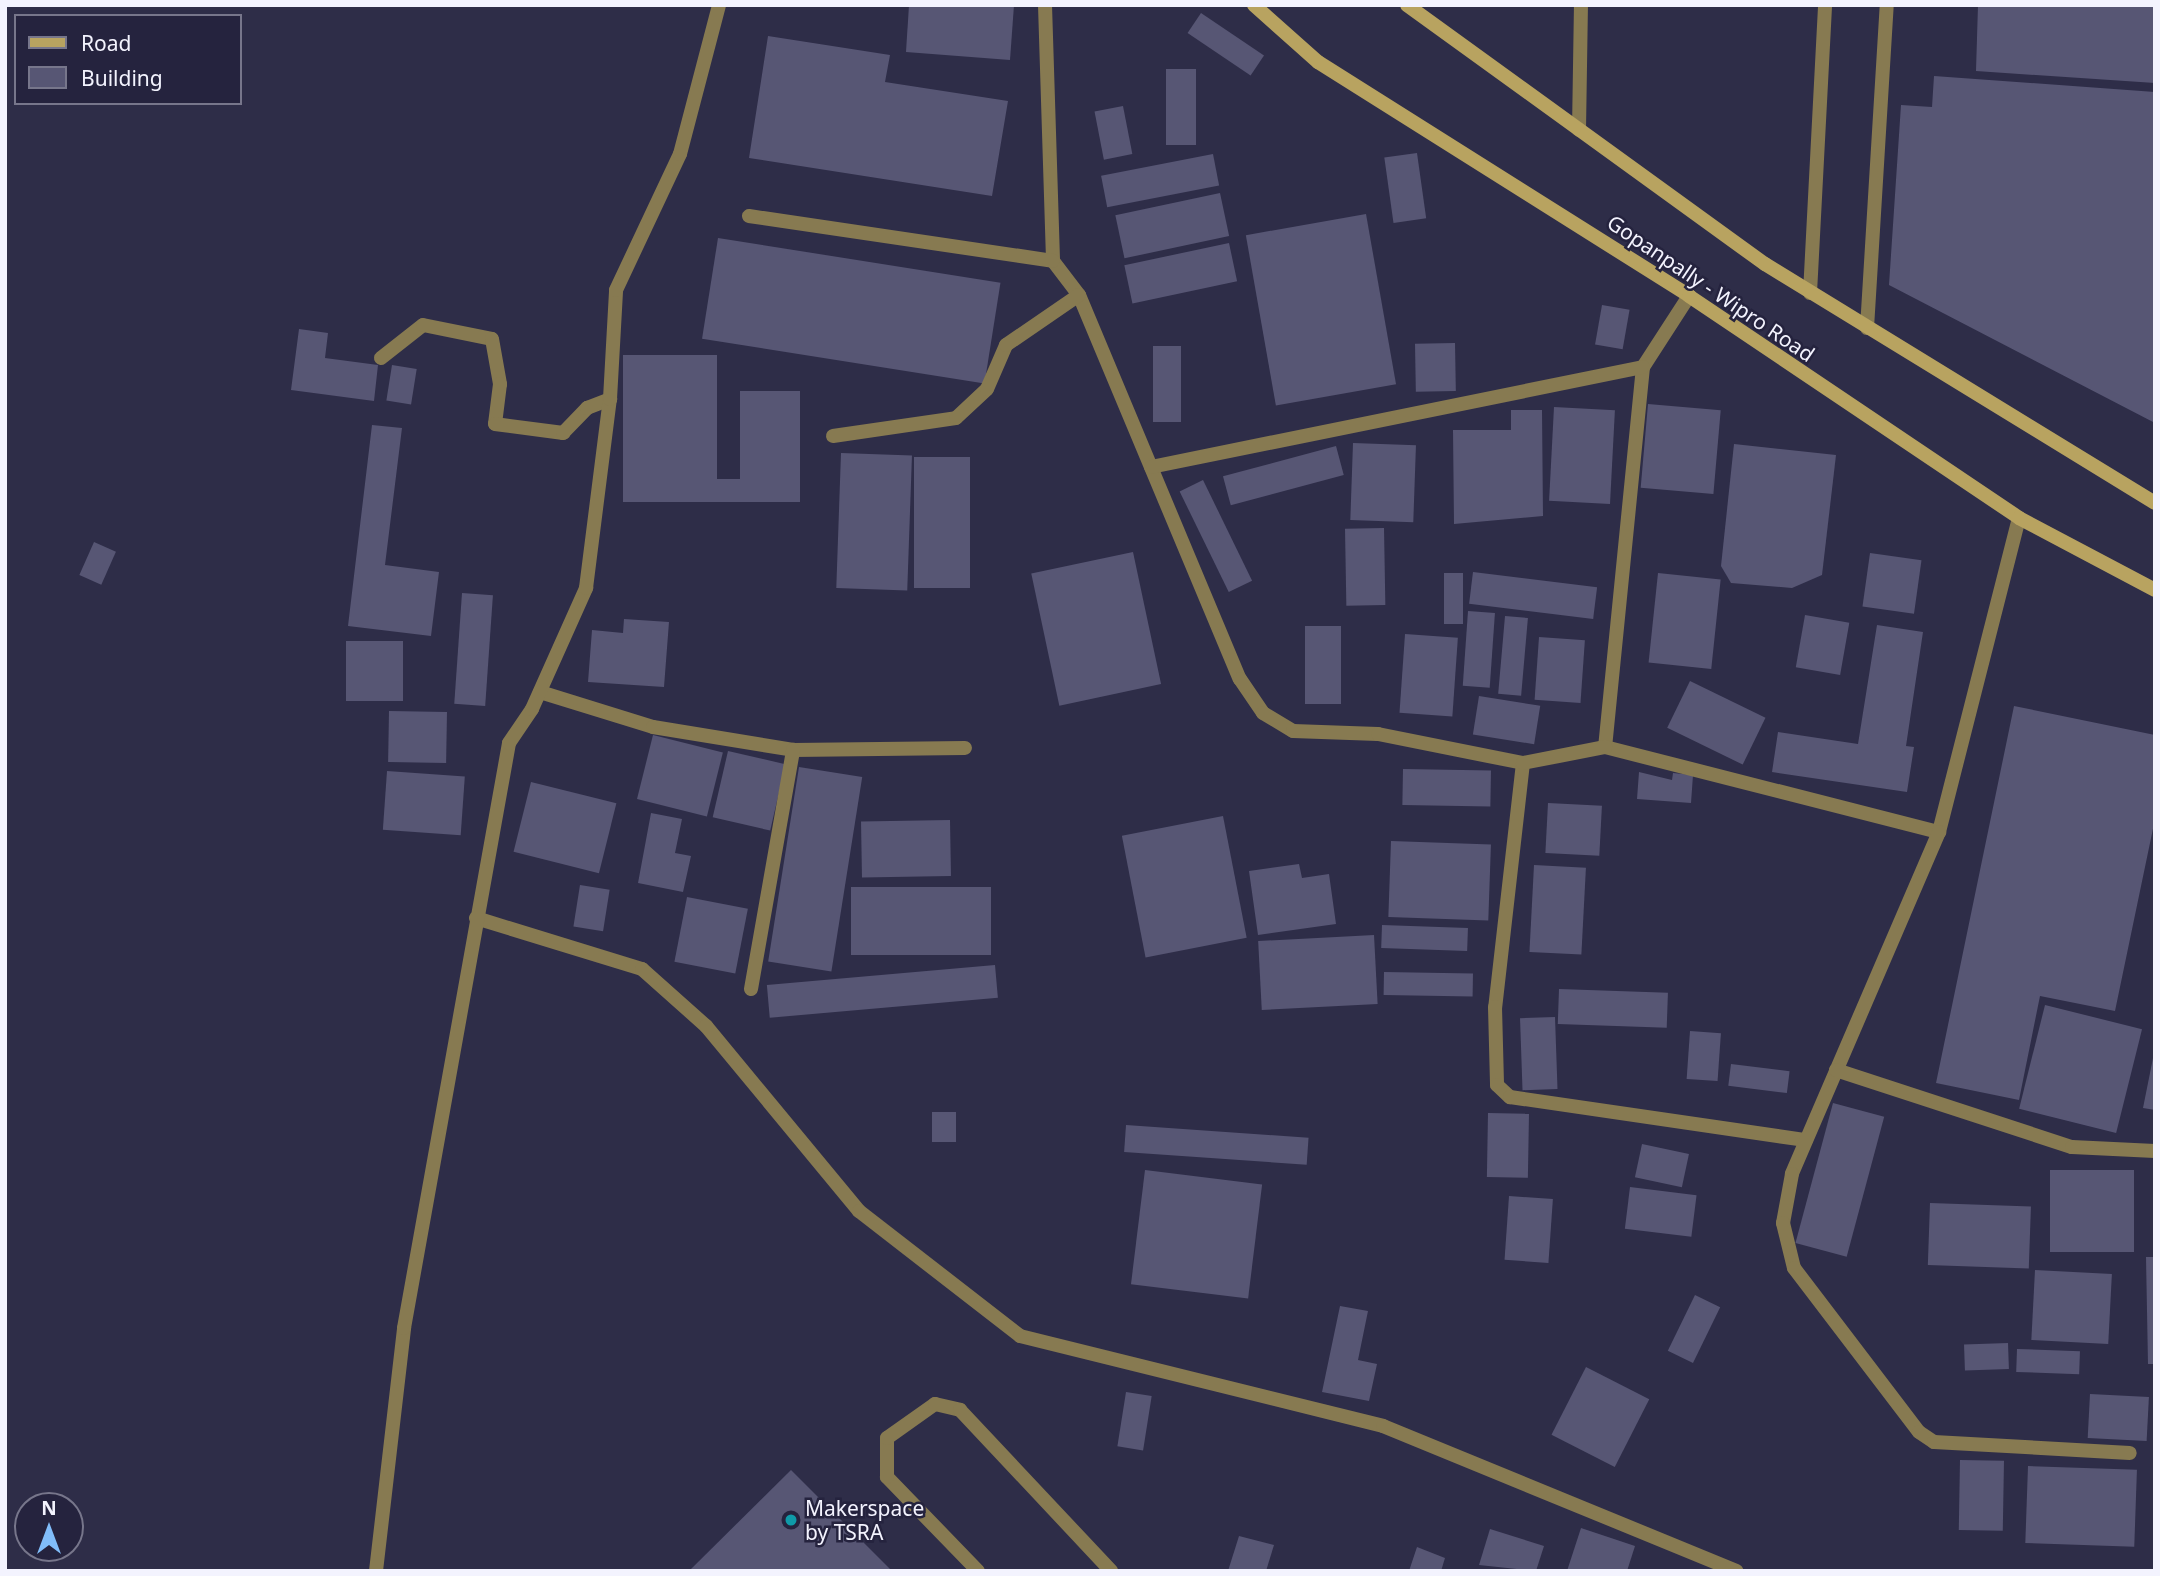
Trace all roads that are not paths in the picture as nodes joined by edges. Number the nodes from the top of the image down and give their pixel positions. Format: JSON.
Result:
{"nodes":[{"id":1,"x":719,"y":5,"type":"edge"},
{"id":2,"x":1045,"y":5,"type":"edge"},
{"id":3,"x":1254,"y":5,"type":"edge"},
{"id":4,"x":1407,"y":5,"type":"edge"},
{"id":5,"x":1581,"y":5,"type":"edge"},
{"id":6,"x":1825,"y":5,"type":"edge"},
{"id":7,"x":1887,"y":5,"type":"edge"},
{"id":8,"x":1579,"y":130,"type":"junction"},
{"id":9,"x":749,"y":216,"type":"dead end"},
{"id":10,"x":1053,"y":261,"type":"junction"},
{"id":11,"x":1810,"y":293,"type":"junction"},
{"id":12,"x":1079,"y":295,"type":"junction"},
{"id":13,"x":1689,"y":296,"type":"junction"},
{"id":14,"x":1867,"y":328,"type":"junction"},
{"id":15,"x":381,"y":358,"type":"dead end"},
{"id":16,"x":1643,"y":367,"type":"junction"},
{"id":17,"x":610,"y":399,"type":"junction"},
{"id":18,"x":833,"y":436,"type":"dead end"},
{"id":19,"x":1152,"y":467,"type":"junction"},
{"id":20,"x":2155,"y":503,"type":"edge"},
{"id":21,"x":2019,"y":518,"type":"junction"},
{"id":22,"x":2155,"y":590,"type":"edge"},
{"id":23,"x":540,"y":692,"type":"junction"},
{"id":24,"x":1605,"y":747,"type":"junction"},
{"id":25,"x":965,"y":748,"type":"dead end"},
{"id":26,"x":793,"y":750,"type":"junction"},
{"id":27,"x":1523,"y":763,"type":"junction"},
{"id":28,"x":1939,"y":832,"type":"junction"},
{"id":29,"x":476,"y":918,"type":"junction"},
{"id":30,"x":751,"y":989,"type":"dead end"},
{"id":31,"x":1836,"y":1070,"type":"junction"},
{"id":32,"x":1806,"y":1140,"type":"junction"},
{"id":33,"x":2155,"y":1151,"type":"edge"},
{"id":34,"x":2130,"y":1452,"type":"dead end"},
{"id":35,"x":376,"y":1571,"type":"edge"},
{"id":36,"x":978,"y":1571,"type":"edge"},
{"id":37,"x":1111,"y":1571,"type":"edge"},
{"id":38,"x":1736,"y":1571,"type":"edge"}],
"edges":[{"from":1,"to":17,"type":"street"},
{"from":2,"to":10,"type":"street"},
{"from":3,"to":13,"type":"main road","name":"Gopanpally - Wipro Road"},
{"from":4,"to":8,"type":"main road"},
{"from":5,"to":8,"type":"street"},
{"from":6,"to":11,"type":"street"},
{"from":7,"to":14,"type":"street"},
{"from":8,"to":11,"type":"main road"},
{"from":9,"to":10,"type":"street"},
{"from":10,"to":12,"type":"street"},
{"from":11,"to":14,"type":"main road"},
{"from":12,"to":18,"type":"street"},
{"from":12,"to":19,"type":"street"},
{"from":13,"to":16,"type":"street"},
{"from":13,"to":21,"type":"main road","name":"Gopanpally - Wipro Road"},
{"from":14,"to":20,"type":"main road"},
{"from":15,"to":17,"type":"street"},
{"from":16,"to":19,"type":"street"},
{"from":16,"to":24,"type":"street"},
{"from":17,"to":23,"type":"street"},
{"from":19,"to":27,"type":"street"},
{"from":21,"to":22,"type":"main road","name":"Gopanpally - Wipro Road"},
{"from":21,"to":28,"type":"street"},
{"from":23,"to":26,"type":"street"},
{"from":23,"to":29,"type":"street"},
{"from":24,"to":27,"type":"street"},
{"from":24,"to":28,"type":"street"},
{"from":25,"to":26,"type":"street"},
{"from":26,"to":30,"type":"street"},
{"from":27,"to":32,"type":"street"},
{"from":28,"to":31,"type":"street"},
{"from":29,"to":35,"type":"street"},
{"from":29,"to":38,"type":"street"},
{"from":31,"to":32,"type":"street"},
{"from":31,"to":33,"type":"street"},
{"from":32,"to":34,"type":"street"},
{"from":36,"to":37,"type":"street"}]}
